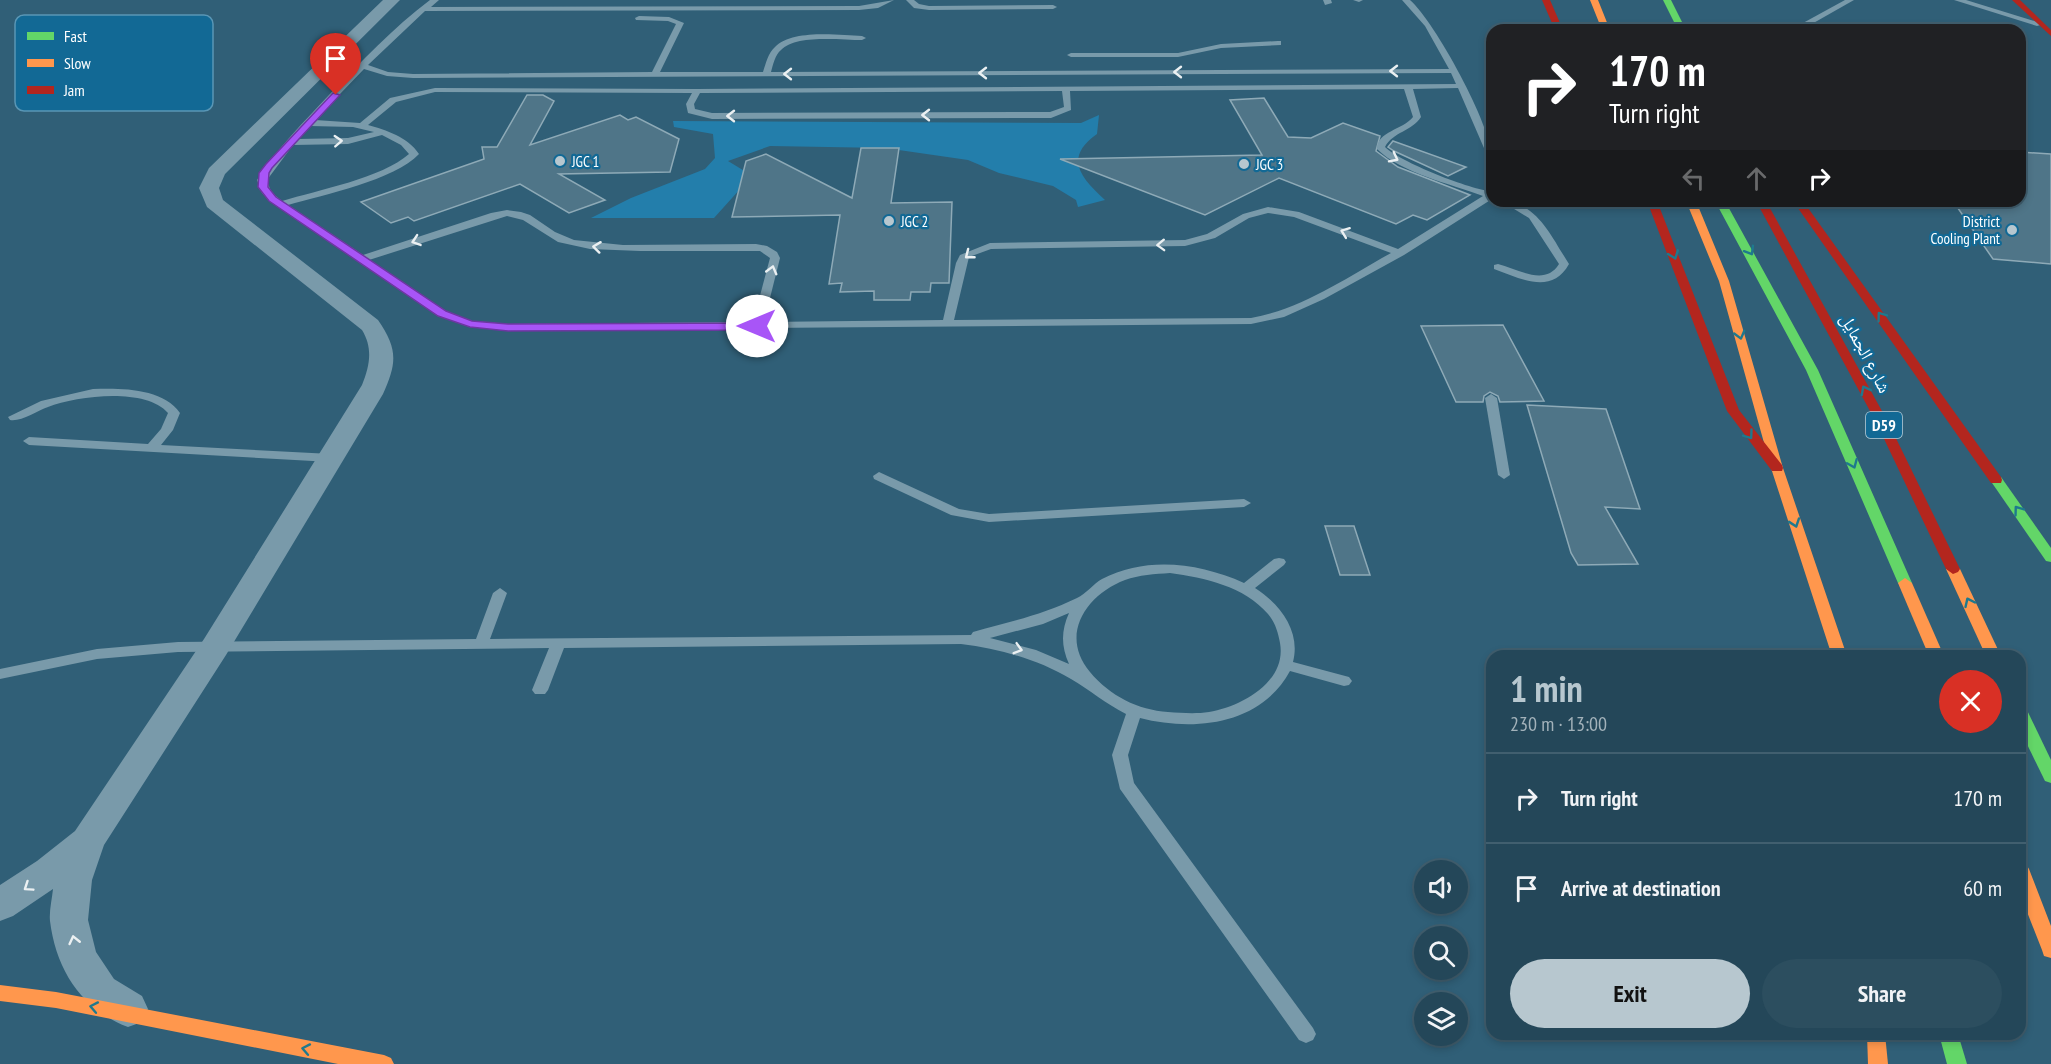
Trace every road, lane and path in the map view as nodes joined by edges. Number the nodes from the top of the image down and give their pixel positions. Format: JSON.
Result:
{"nodes":[{"id":1,"x":392,"y":0,"type":"edge"},
{"id":2,"x":435,"y":0,"type":"edge"},
{"id":3,"x":798,"y":0,"type":"edge"},
{"id":4,"x":890,"y":0,"type":"edge"},
{"id":5,"x":910,"y":0,"type":"edge"},
{"id":6,"x":1406,"y":0,"type":"edge"},
{"id":7,"x":1546,"y":0,"type":"edge"},
{"id":8,"x":1594,"y":0,"type":"edge"},
{"id":9,"x":1668,"y":0,"type":"edge"},
{"id":10,"x":1850,"y":0,"type":"edge"},
{"id":11,"x":1958,"y":0,"type":"edge"},
{"id":12,"x":2016,"y":0,"type":"edge"},
{"id":13,"x":1053,"y":7,"type":"dead end"},
{"id":14,"x":794,"y":8,"type":"junction"},
{"id":15,"x":422,"y":9,"type":"junction"},
{"id":16,"x":639,"y":18,"type":"dead end"},
{"id":17,"x":1807,"y":23,"type":"dead end"},
{"id":18,"x":1556,"y":24,"type":"edge"},
{"id":19,"x":1604,"y":24,"type":"edge"},
{"id":20,"x":1679,"y":24,"type":"edge"},
{"id":21,"x":2040,"y":24,"type":"junction"},
{"id":22,"x":2051,"y":34,"type":"edge"},
{"id":23,"x":861,"y":38,"type":"dead end"},
{"id":24,"x":1278,"y":43,"type":"dead end"},
{"id":25,"x":1197,"y":52,"type":"junction"},
{"id":26,"x":1186,"y":54,"type":"junction"},
{"id":27,"x":1071,"y":55,"type":"dead end"},
{"id":28,"x":364,"y":66,"type":"junction"},
{"id":29,"x":1453,"y":70,"type":"junction"},
{"id":30,"x":1201,"y":72,"type":"junction"},
{"id":31,"x":1213,"y":72,"type":"junction"},
{"id":32,"x":766,"y":74,"type":"junction"},
{"id":33,"x":655,"y":75,"type":"junction"},
{"id":34,"x":1462,"y":86,"type":"junction"},
{"id":35,"x":1408,"y":87,"type":"junction"},
{"id":36,"x":1066,"y":89,"type":"junction"},
{"id":37,"x":697,"y":92,"type":"junction"},
{"id":38,"x":308,"y":123,"type":"junction"},
{"id":39,"x":364,"y":124,"type":"junction"},
{"id":40,"x":384,"y":132,"type":"junction"},
{"id":41,"x":1486,"y":141,"type":"edge"},
{"id":42,"x":291,"y":142,"type":"junction"},
{"id":43,"x":1486,"y":193,"type":"edge"},
{"id":44,"x":1486,"y":199,"type":"edge"},
{"id":45,"x":281,"y":204,"type":"junction"},
{"id":46,"x":1517,"y":207,"type":"edge"},
{"id":47,"x":1654,"y":207,"type":"edge"},
{"id":48,"x":1693,"y":207,"type":"edge"},
{"id":49,"x":1724,"y":207,"type":"edge"},
{"id":50,"x":1764,"y":207,"type":"edge"},
{"id":51,"x":1802,"y":207,"type":"edge"},
{"id":52,"x":1400,"y":253,"type":"junction"},
{"id":53,"x":362,"y":259,"type":"junction"},
{"id":54,"x":1498,"y":267,"type":"dead end"},
{"id":55,"x":948,"y":324,"type":"junction"},
{"id":56,"x":757,"y":326,"type":"junction"},
{"id":57,"x":1491,"y":398,"type":"dead end"},
{"id":58,"x":14,"y":417,"type":"dead end"},
{"id":59,"x":29,"y":441,"type":"dead end"},
{"id":60,"x":151,"y":448,"type":"junction"},
{"id":61,"x":331,"y":458,"type":"junction"},
{"id":62,"x":1777,"y":468,"type":"junction"},
{"id":63,"x":879,"y":476,"type":"dead end"},
{"id":64,"x":1504,"y":476,"type":"dead end"},
{"id":65,"x":1244,"y":503,"type":"dead end"},
{"id":66,"x":2051,"y":558,"type":"edge"},
{"id":67,"x":1279,"y":562,"type":"dead end"},
{"id":68,"x":1245,"y":589,"type":"junction"},
{"id":69,"x":500,"y":593,"type":"dead end"},
{"id":70,"x":1083,"y":601,"type":"junction"},
{"id":71,"x":961,"y":639,"type":"junction"},
{"id":72,"x":481,"y":644,"type":"junction"},
{"id":73,"x":558,"y":644,"type":"junction"},
{"id":74,"x":215,"y":647,"type":"junction"},
{"id":75,"x":1838,"y":650,"type":"edge"},
{"id":76,"x":1934,"y":650,"type":"edge"},
{"id":77,"x":1991,"y":650,"type":"edge"},
{"id":78,"x":1286,"y":665,"type":"junction"},
{"id":79,"x":0,"y":674,"type":"edge"},
{"id":80,"x":1344,"y":681,"type":"dead end"},
{"id":81,"x":1094,"y":686,"type":"junction"},
{"id":82,"x":540,"y":690,"type":"dead end"},
{"id":83,"x":1135,"y":710,"type":"junction"},
{"id":84,"x":2026,"y":725,"type":"edge"},
{"id":85,"x":2051,"y":777,"type":"edge"},
{"id":86,"x":88,"y":840,"type":"junction"},
{"id":87,"x":2026,"y":885,"type":"edge"},
{"id":88,"x":0,"y":905,"type":"edge"},
{"id":89,"x":2051,"y":950,"type":"edge"},
{"id":90,"x":0,"y":993,"type":"edge"},
{"id":91,"x":136,"y":1015,"type":"junction"},
{"id":92,"x":1306,"y":1035,"type":"dead end"},
{"id":93,"x":1876,"y":1040,"type":"edge"},
{"id":94,"x":1951,"y":1040,"type":"edge"},
{"id":95,"x":384,"y":1064,"type":"edge"},
{"id":96,"x":1878,"y":1064,"type":"edge"},
{"id":97,"x":1957,"y":1064,"type":"edge"}],
"edges":[{"from":1,"to":61,"type":"street"},
{"from":2,"to":15,"type":"lane"},
{"from":3,"to":14,"type":"lane"},
{"from":4,"to":14,"type":"lane"},
{"from":5,"to":13,"type":"lane"},
{"from":6,"to":29,"type":"lane"},
{"from":7,"to":18,"type":"main road"},
{"from":8,"to":19,"type":"main road"},
{"from":9,"to":20,"type":"main road"},
{"from":10,"to":17,"type":"lane"},
{"from":11,"to":21,"type":"lane"},
{"from":12,"to":21,"type":"main road"},
{"from":14,"to":15,"type":"lane"},
{"from":15,"to":28,"type":"lane"},
{"from":16,"to":33,"type":"lane"},
{"from":21,"to":22,"type":"main road"},
{"from":23,"to":32,"type":"lane"},
{"from":24,"to":25,"type":"lane"},
{"from":25,"to":26,"type":"lane"},
{"from":25,"to":31,"type":"lane"},
{"from":26,"to":27,"type":"lane"},
{"from":26,"to":30,"type":"lane"},
{"from":28,"to":33,"type":"lane"},
{"from":28,"to":38,"type":"lane"},
{"from":29,"to":31,"type":"lane","one_way":true},
{"from":29,"to":34,"type":"lane"},
{"from":30,"to":31,"type":"lane"},
{"from":30,"to":32,"type":"lane","one_way":true},
{"from":32,"to":33,"type":"lane"},
{"from":34,"to":35,"type":"lane"},
{"from":34,"to":41,"type":"lane"},
{"from":35,"to":36,"type":"lane"},
{"from":35,"to":43,"type":"lane","one_way":true},
{"from":36,"to":37,"type":"lane"},
{"from":36,"to":37,"type":"lane","one_way":true},
{"from":37,"to":39,"type":"lane"},
{"from":38,"to":39,"type":"lane"},
{"from":38,"to":42,"type":"lane"},
{"from":39,"to":40,"type":"lane"},
{"from":42,"to":40,"type":"lane","one_way":true},
{"from":40,"to":45,"type":"lane"},
{"from":42,"to":45,"type":"lane"},
{"from":44,"to":52,"type":"lane"},
{"from":45,"to":53,"type":"lane"},
{"from":46,"to":54,"type":"lane"},
{"from":47,"to":62,"type":"main road","one_way":true},
{"from":48,"to":62,"type":"main road","one_way":true},
{"from":49,"to":76,"type":"main road","number":"D59","one_way":true},
{"from":77,"to":50,"type":"main road","name":"شارع الجمايل","number":"D59","one_way":true},
{"from":66,"to":51,"type":"main road","one_way":true},
{"from":52,"to":55,"type":"lane"},
{"from":52,"to":55,"type":"lane","one_way":true},
{"from":53,"to":56,"type":"lane"},
{"from":56,"to":53,"type":"lane","one_way":true},
{"from":55,"to":56,"type":"lane"},
{"from":57,"to":64,"type":"lane"},
{"from":58,"to":60,"type":"lane"},
{"from":59,"to":60,"type":"lane"},
{"from":60,"to":61,"type":"lane"},
{"from":61,"to":74,"type":"street"},
{"from":62,"to":75,"type":"main road","one_way":true},
{"from":63,"to":65,"type":"lane"},
{"from":67,"to":68,"type":"lane"},
{"from":68,"to":70,"type":"lane"},
{"from":68,"to":78,"type":"lane"},
{"from":69,"to":72,"type":"lane"},
{"from":70,"to":71,"type":"lane"},
{"from":70,"to":81,"type":"lane"},
{"from":71,"to":73,"type":"lane"},
{"from":71,"to":81,"type":"lane","one_way":true},
{"from":72,"to":73,"type":"lane"},
{"from":72,"to":74,"type":"lane"},
{"from":73,"to":82,"type":"lane"},
{"from":74,"to":79,"type":"lane"},
{"from":74,"to":86,"type":"street"},
{"from":78,"to":80,"type":"lane"},
{"from":78,"to":83,"type":"lane"},
{"from":81,"to":83,"type":"lane"},
{"from":83,"to":92,"type":"lane"},
{"from":84,"to":85,"type":"main road"},
{"from":86,"to":88,"type":"street","one_way":true},
{"from":91,"to":86,"type":"street","one_way":true},
{"from":87,"to":89,"type":"main road"},
{"from":91,"to":90,"type":"main road","one_way":true},
{"from":95,"to":91,"type":"main road","one_way":true},
{"from":93,"to":96,"type":"main road"},
{"from":94,"to":97,"type":"main road"}]}
